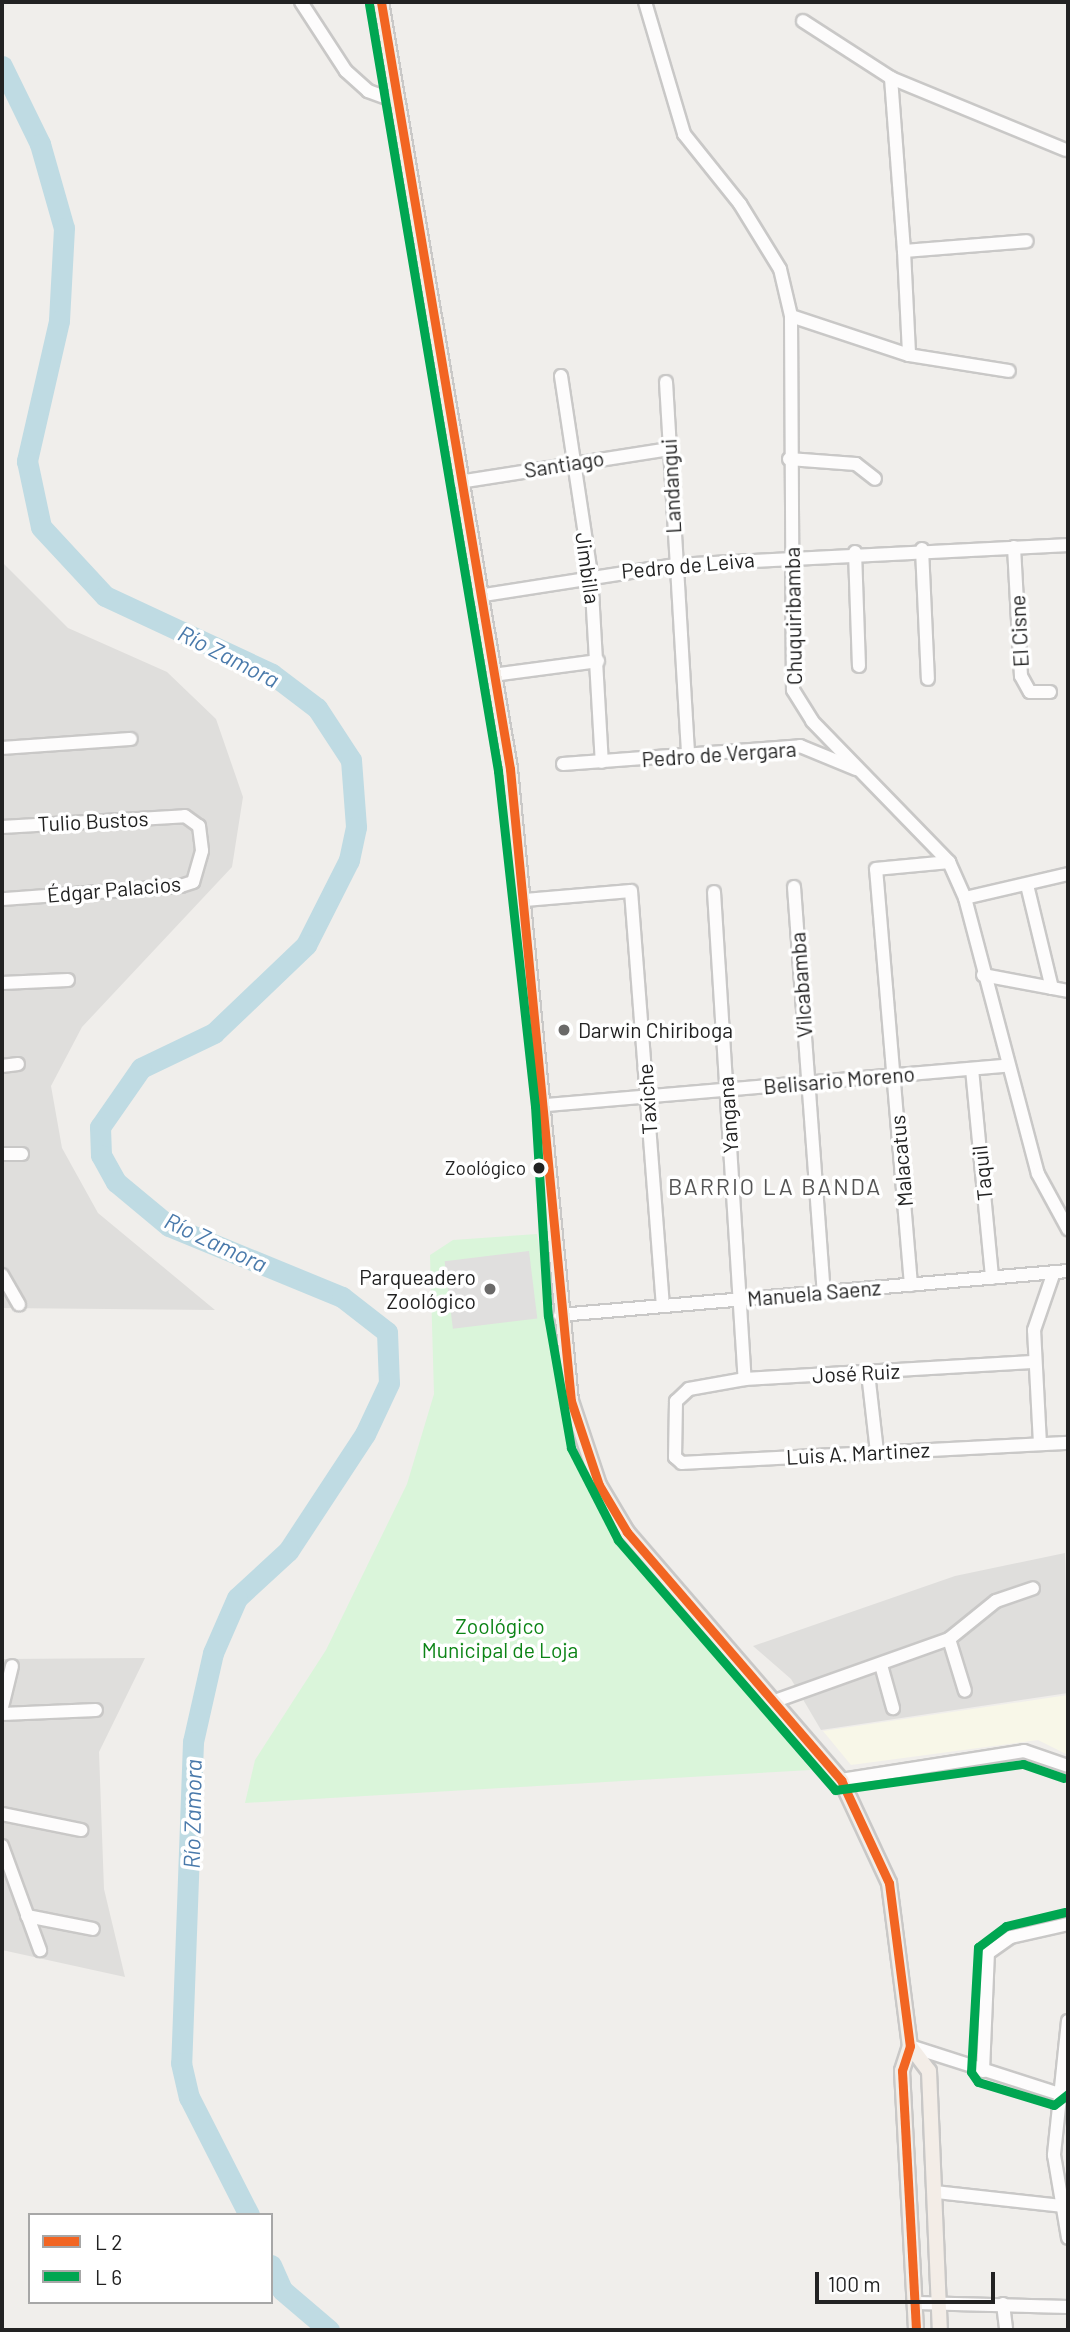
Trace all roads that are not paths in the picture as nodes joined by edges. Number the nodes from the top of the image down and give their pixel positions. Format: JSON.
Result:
{"nodes":[{"id":1,"x":301,"y":2,"type":"edge"},
{"id":2,"x":382,"y":2,"type":"edge"},
{"id":3,"x":645,"y":2,"type":"edge"},
{"id":4,"x":803,"y":21,"type":"dead end"},
{"id":5,"x":891,"y":78,"type":"junction"},
{"id":6,"x":396,"y":101,"type":"junction"},
{"id":7,"x":1066,"y":149,"type":"dead end"},
{"id":8,"x":1027,"y":241,"type":"dead end"},
{"id":9,"x":904,"y":251,"type":"junction"},
{"id":10,"x":791,"y":316,"type":"junction"},
{"id":11,"x":909,"y":355,"type":"junction"},
{"id":12,"x":1009,"y":371,"type":"dead end"},
{"id":13,"x":561,"y":376,"type":"dead end"},
{"id":14,"x":666,"y":382,"type":"dead end"},
{"id":15,"x":669,"y":449,"type":"junction"},
{"id":16,"x":789,"y":459,"type":"junction"},
{"id":17,"x":572,"y":462,"type":"junction"},
{"id":18,"x":875,"y":479,"type":"dead end"},
{"id":19,"x":460,"y":482,"type":"junction"},
{"id":20,"x":1068,"y":545,"type":"edge"},
{"id":21,"x":1014,"y":547,"type":"junction"},
{"id":22,"x":922,"y":549,"type":"junction"},
{"id":23,"x":855,"y":552,"type":"junction"},
{"id":24,"x":792,"y":555,"type":"junction"},
{"id":25,"x":675,"y":565,"type":"junction"},
{"id":26,"x":591,"y":574,"type":"junction"},
{"id":27,"x":478,"y":596,"type":"junction"},
{"id":28,"x":598,"y":661,"type":"junction"},
{"id":29,"x":859,"y":666,"type":"dead end"},
{"id":30,"x":493,"y":674,"type":"junction"},
{"id":31,"x":928,"y":679,"type":"dead end"},
{"id":32,"x":1050,"y":692,"type":"dead end"},
{"id":33,"x":131,"y":738,"type":"dead end"},
{"id":34,"x":2,"y":748,"type":"edge"},
{"id":35,"x":688,"y":757,"type":"junction"},
{"id":36,"x":602,"y":762,"type":"junction"},
{"id":37,"x":564,"y":764,"type":"dead end"},
{"id":38,"x":869,"y":776,"type":"junction"},
{"id":39,"x":185,"y":816,"type":"joint"},
{"id":40,"x":2,"y":827,"type":"edge"},
{"id":41,"x":949,"y":862,"type":"junction"},
{"id":42,"x":1068,"y":873,"type":"edge"},
{"id":43,"x":1027,"y":885,"type":"junction"},
{"id":44,"x":794,"y":887,"type":"dead end"},
{"id":45,"x":713,"y":892,"type":"dead end"},
{"id":46,"x":2,"y":898,"type":"edge"},
{"id":47,"x":965,"y":898,"type":"junction"},
{"id":48,"x":525,"y":900,"type":"junction"},
{"id":49,"x":983,"y":975,"type":"junction"},
{"id":50,"x":68,"y":980,"type":"dead end"},
{"id":51,"x":2,"y":983,"type":"edge"},
{"id":52,"x":1052,"y":988,"type":"junction"},
{"id":53,"x":1068,"y":991,"type":"edge"},
{"id":54,"x":18,"y":1064,"type":"dead end"},
{"id":55,"x":2,"y":1066,"type":"edge"},
{"id":56,"x":1005,"y":1066,"type":"junction"},
{"id":57,"x":972,"y":1069,"type":"junction"},
{"id":58,"x":894,"y":1075,"type":"junction"},
{"id":59,"x":808,"y":1083,"type":"junction"},
{"id":60,"x":727,"y":1089,"type":"junction"},
{"id":61,"x":647,"y":1096,"type":"junction"},
{"id":62,"x":547,"y":1105,"type":"junction"},
{"id":63,"x":2,"y":1154,"type":"edge"},
{"id":64,"x":22,"y":1154,"type":"dead end"},
{"id":65,"x":1068,"y":1229,"type":"edge"},
{"id":66,"x":1068,"y":1271,"type":"edge"},
{"id":67,"x":1054,"y":1272,"type":"junction"},
{"id":68,"x":2,"y":1275,"type":"edge"},
{"id":69,"x":992,"y":1278,"type":"junction"},
{"id":70,"x":911,"y":1285,"type":"junction"},
{"id":71,"x":824,"y":1292,"type":"junction"},
{"id":72,"x":740,"y":1300,"type":"junction"},
{"id":73,"x":19,"y":1304,"type":"dead end"},
{"id":74,"x":663,"y":1306,"type":"junction"},
{"id":75,"x":560,"y":1315,"type":"junction"},
{"id":76,"x":1032,"y":1362,"type":"junction"},
{"id":77,"x":868,"y":1373,"type":"junction"},
{"id":78,"x":745,"y":1379,"type":"junction"},
{"id":79,"x":1068,"y":1443,"type":"edge"},
{"id":80,"x":1040,"y":1444,"type":"junction"},
{"id":81,"x":877,"y":1452,"type":"junction"},
{"id":82,"x":677,"y":1460,"type":"joint"},
{"id":83,"x":1033,"y":1588,"type":"dead end"},
{"id":84,"x":949,"y":1639,"type":"junction"},
{"id":85,"x":881,"y":1665,"type":"junction"},
{"id":86,"x":12,"y":1666,"type":"dead end"},
{"id":87,"x":965,"y":1690,"type":"dead end"},
{"id":88,"x":775,"y":1700,"type":"junction"},
{"id":89,"x":2,"y":1707,"type":"edge"},
{"id":90,"x":893,"y":1709,"type":"dead end"},
{"id":91,"x":96,"y":1710,"type":"dead end"},
{"id":92,"x":2,"y":1714,"type":"edge"},
{"id":93,"x":1068,"y":1766,"type":"edge"},
{"id":94,"x":841,"y":1780,"type":"junction"},
{"id":95,"x":2,"y":1814,"type":"edge"},
{"id":96,"x":81,"y":1830,"type":"dead end"},
{"id":97,"x":2,"y":1846,"type":"edge"},
{"id":98,"x":27,"y":1916,"type":"junction"},
{"id":99,"x":1068,"y":1924,"type":"edge"},
{"id":100,"x":93,"y":1929,"type":"dead end"},
{"id":101,"x":40,"y":1950,"type":"dead end"},
{"id":102,"x":1068,"y":2021,"type":"edge"},
{"id":103,"x":910,"y":2046,"type":"junction"},
{"id":104,"x":983,"y":2071,"type":"junction"},
{"id":105,"x":1056,"y":2093,"type":"junction"},
{"id":106,"x":936,"y":2192,"type":"junction"},
{"id":107,"x":1062,"y":2206,"type":"junction"},
{"id":108,"x":1068,"y":2238,"type":"edge"},
{"id":109,"x":917,"y":2303,"type":"junction"},
{"id":110,"x":943,"y":2304,"type":"junction"},
{"id":111,"x":1003,"y":2304,"type":"junction"},
{"id":112,"x":1068,"y":2307,"type":"edge"},
{"id":113,"x":916,"y":2330,"type":"edge"},
{"id":114,"x":940,"y":2330,"type":"edge"},
{"id":115,"x":1006,"y":2330,"type":"edge"}],
"edges":[{"from":1,"to":6,"type":"street"},
{"from":2,"to":6,"type":"main road"},
{"from":3,"to":10,"type":"street","name":"Chuquiribamba"},
{"from":4,"to":5,"type":"street"},
{"from":5,"to":7,"type":"street"},
{"from":5,"to":9,"type":"street"},
{"from":6,"to":19,"type":"main road"},
{"from":8,"to":9,"type":"street"},
{"from":9,"to":11,"type":"street"},
{"from":10,"to":11,"type":"street"},
{"from":10,"to":16,"type":"street","name":"Chuquiribamba"},
{"from":11,"to":12,"type":"street"},
{"from":13,"to":17,"type":"street","name":"Jimbilla"},
{"from":14,"to":15,"type":"street","name":"Landangui"},
{"from":15,"to":17,"type":"street","name":"Santiago"},
{"from":15,"to":25,"type":"street","name":"Landangui"},
{"from":16,"to":18,"type":"street"},
{"from":16,"to":24,"type":"street","name":"Chuquiribamba"},
{"from":17,"to":19,"type":"street","name":"Santiago"},
{"from":17,"to":26,"type":"street","name":"Jimbilla"},
{"from":19,"to":27,"type":"main road"},
{"from":20,"to":21,"type":"street","name":"Pedro de Leiva"},
{"from":21,"to":22,"type":"street","name":"Pedro de Leiva"},
{"from":21,"to":32,"type":"street","name":"El Cisne"},
{"from":22,"to":23,"type":"street","name":"Pedro de Leiva"},
{"from":22,"to":31,"type":"street"},
{"from":23,"to":24,"type":"street","name":"Pedro de Leiva"},
{"from":23,"to":29,"type":"street"},
{"from":24,"to":25,"type":"street","name":"Pedro de Leiva"},
{"from":24,"to":38,"type":"street","name":"Chuquiribamba"},
{"from":25,"to":26,"type":"street","name":"Pedro de Leiva"},
{"from":25,"to":35,"type":"street","name":"Landangui"},
{"from":26,"to":27,"type":"street","name":"Pedro de Leiva"},
{"from":26,"to":28,"type":"street","name":"Jimbilla"},
{"from":27,"to":30,"type":"main road"},
{"from":28,"to":30,"type":"street"},
{"from":28,"to":36,"type":"street","name":"Jimbilla"},
{"from":30,"to":48,"type":"main road"},
{"from":33,"to":34,"type":"street"},
{"from":35,"to":36,"type":"street","name":"Pedro de Vergara"},
{"from":35,"to":38,"type":"street","name":"Pedro de Vergara"},
{"from":36,"to":37,"type":"street","name":"Pedro de Vergara"},
{"from":38,"to":41,"type":"street","name":"Chuquiribamba"},
{"from":39,"to":40,"type":"street","name":"Tulio Bustos"},
{"from":39,"to":46,"type":"street","name":"Édgar Palacios"},
{"from":41,"to":47,"type":"street","name":"Chuquiribamba"},
{"from":41,"to":58,"type":"street","name":"Malacatus"},
{"from":42,"to":43,"type":"street"},
{"from":43,"to":47,"type":"street"},
{"from":43,"to":52,"type":"street"},
{"from":44,"to":59,"type":"street","name":"Vilcabamba"},
{"from":45,"to":60,"type":"street","name":"Yangana"},
{"from":47,"to":49,"type":"street","name":"Chuquiribamba"},
{"from":48,"to":61,"type":"street","name":"Taxiche"},
{"from":48,"to":62,"type":"main road"},
{"from":49,"to":52,"type":"street"},
{"from":49,"to":56,"type":"street","name":"Chuquiribamba"},
{"from":50,"to":51,"type":"street"},
{"from":52,"to":53,"type":"street"},
{"from":54,"to":55,"type":"street"},
{"from":56,"to":57,"type":"street","name":"Belisario Moreno"},
{"from":56,"to":65,"type":"street","name":"Chuquiribamba"},
{"from":57,"to":58,"type":"street","name":"Belisario Moreno"},
{"from":57,"to":69,"type":"street","name":"Taquil"},
{"from":58,"to":59,"type":"street","name":"Belisario Moreno"},
{"from":58,"to":70,"type":"street","name":"Malacatus"},
{"from":59,"to":60,"type":"street","name":"Belisario Moreno"},
{"from":59,"to":71,"type":"street","name":"Vilcabamba"},
{"from":60,"to":61,"type":"street","name":"Belisario Moreno"},
{"from":60,"to":72,"type":"street","name":"Yangana"},
{"from":61,"to":62,"type":"street","name":"Belisario Moreno"},
{"from":61,"to":74,"type":"street","name":"Taxiche"},
{"from":62,"to":75,"type":"main road"},
{"from":63,"to":64,"type":"street"},
{"from":66,"to":67,"type":"street","name":"Manuela Saenz"},
{"from":67,"to":69,"type":"street","name":"Manuela Saenz"},
{"from":67,"to":76,"type":"street"},
{"from":68,"to":73,"type":"street"},
{"from":69,"to":70,"type":"street","name":"Manuela Saenz"},
{"from":70,"to":71,"type":"street","name":"Manuela Saenz"},
{"from":71,"to":72,"type":"street","name":"Manuela Saenz"},
{"from":72,"to":74,"type":"street","name":"Manuela Saenz"},
{"from":72,"to":78,"type":"street","name":"Yangana"},
{"from":74,"to":75,"type":"street","name":"Manuela Saenz"},
{"from":75,"to":88,"type":"main road"},
{"from":76,"to":77,"type":"street","name":"José Ruiz"},
{"from":76,"to":80,"type":"street"},
{"from":77,"to":78,"type":"street","name":"José Ruiz"},
{"from":77,"to":81,"type":"street"},
{"from":78,"to":82,"type":"street","name":"José Ruiz"},
{"from":79,"to":80,"type":"street","name":"Luis A. Martinez"},
{"from":80,"to":81,"type":"street","name":"Luis A. Martinez"},
{"from":81,"to":82,"type":"street","name":"Luis A. Martinez"},
{"from":83,"to":84,"type":"street"},
{"from":84,"to":85,"type":"street"},
{"from":84,"to":87,"type":"street"},
{"from":85,"to":88,"type":"street"},
{"from":85,"to":90,"type":"street"},
{"from":86,"to":89,"type":"street"},
{"from":88,"to":94,"type":"main road"},
{"from":91,"to":92,"type":"street"},
{"from":93,"to":94,"type":"street"},
{"from":94,"to":103,"type":"main road"},
{"from":95,"to":96,"type":"street"},
{"from":97,"to":98,"type":"street"},
{"from":98,"to":100,"type":"street"},
{"from":98,"to":101,"type":"street"},
{"from":99,"to":104,"type":"street"},
{"from":102,"to":105,"type":"street"},
{"from":103,"to":104,"type":"street"},
{"from":103,"to":106,"type":"main road"},
{"from":103,"to":109,"type":"main road"},
{"from":104,"to":105,"type":"street"},
{"from":105,"to":107,"type":"street"},
{"from":106,"to":107,"type":"street"},
{"from":106,"to":110,"type":"main road"},
{"from":107,"to":108,"type":"street"},
{"from":109,"to":110,"type":"street"},
{"from":109,"to":113,"type":"main road"},
{"from":110,"to":111,"type":"street"},
{"from":110,"to":114,"type":"main road"},
{"from":111,"to":112,"type":"street"},
{"from":111,"to":115,"type":"street"}]}
